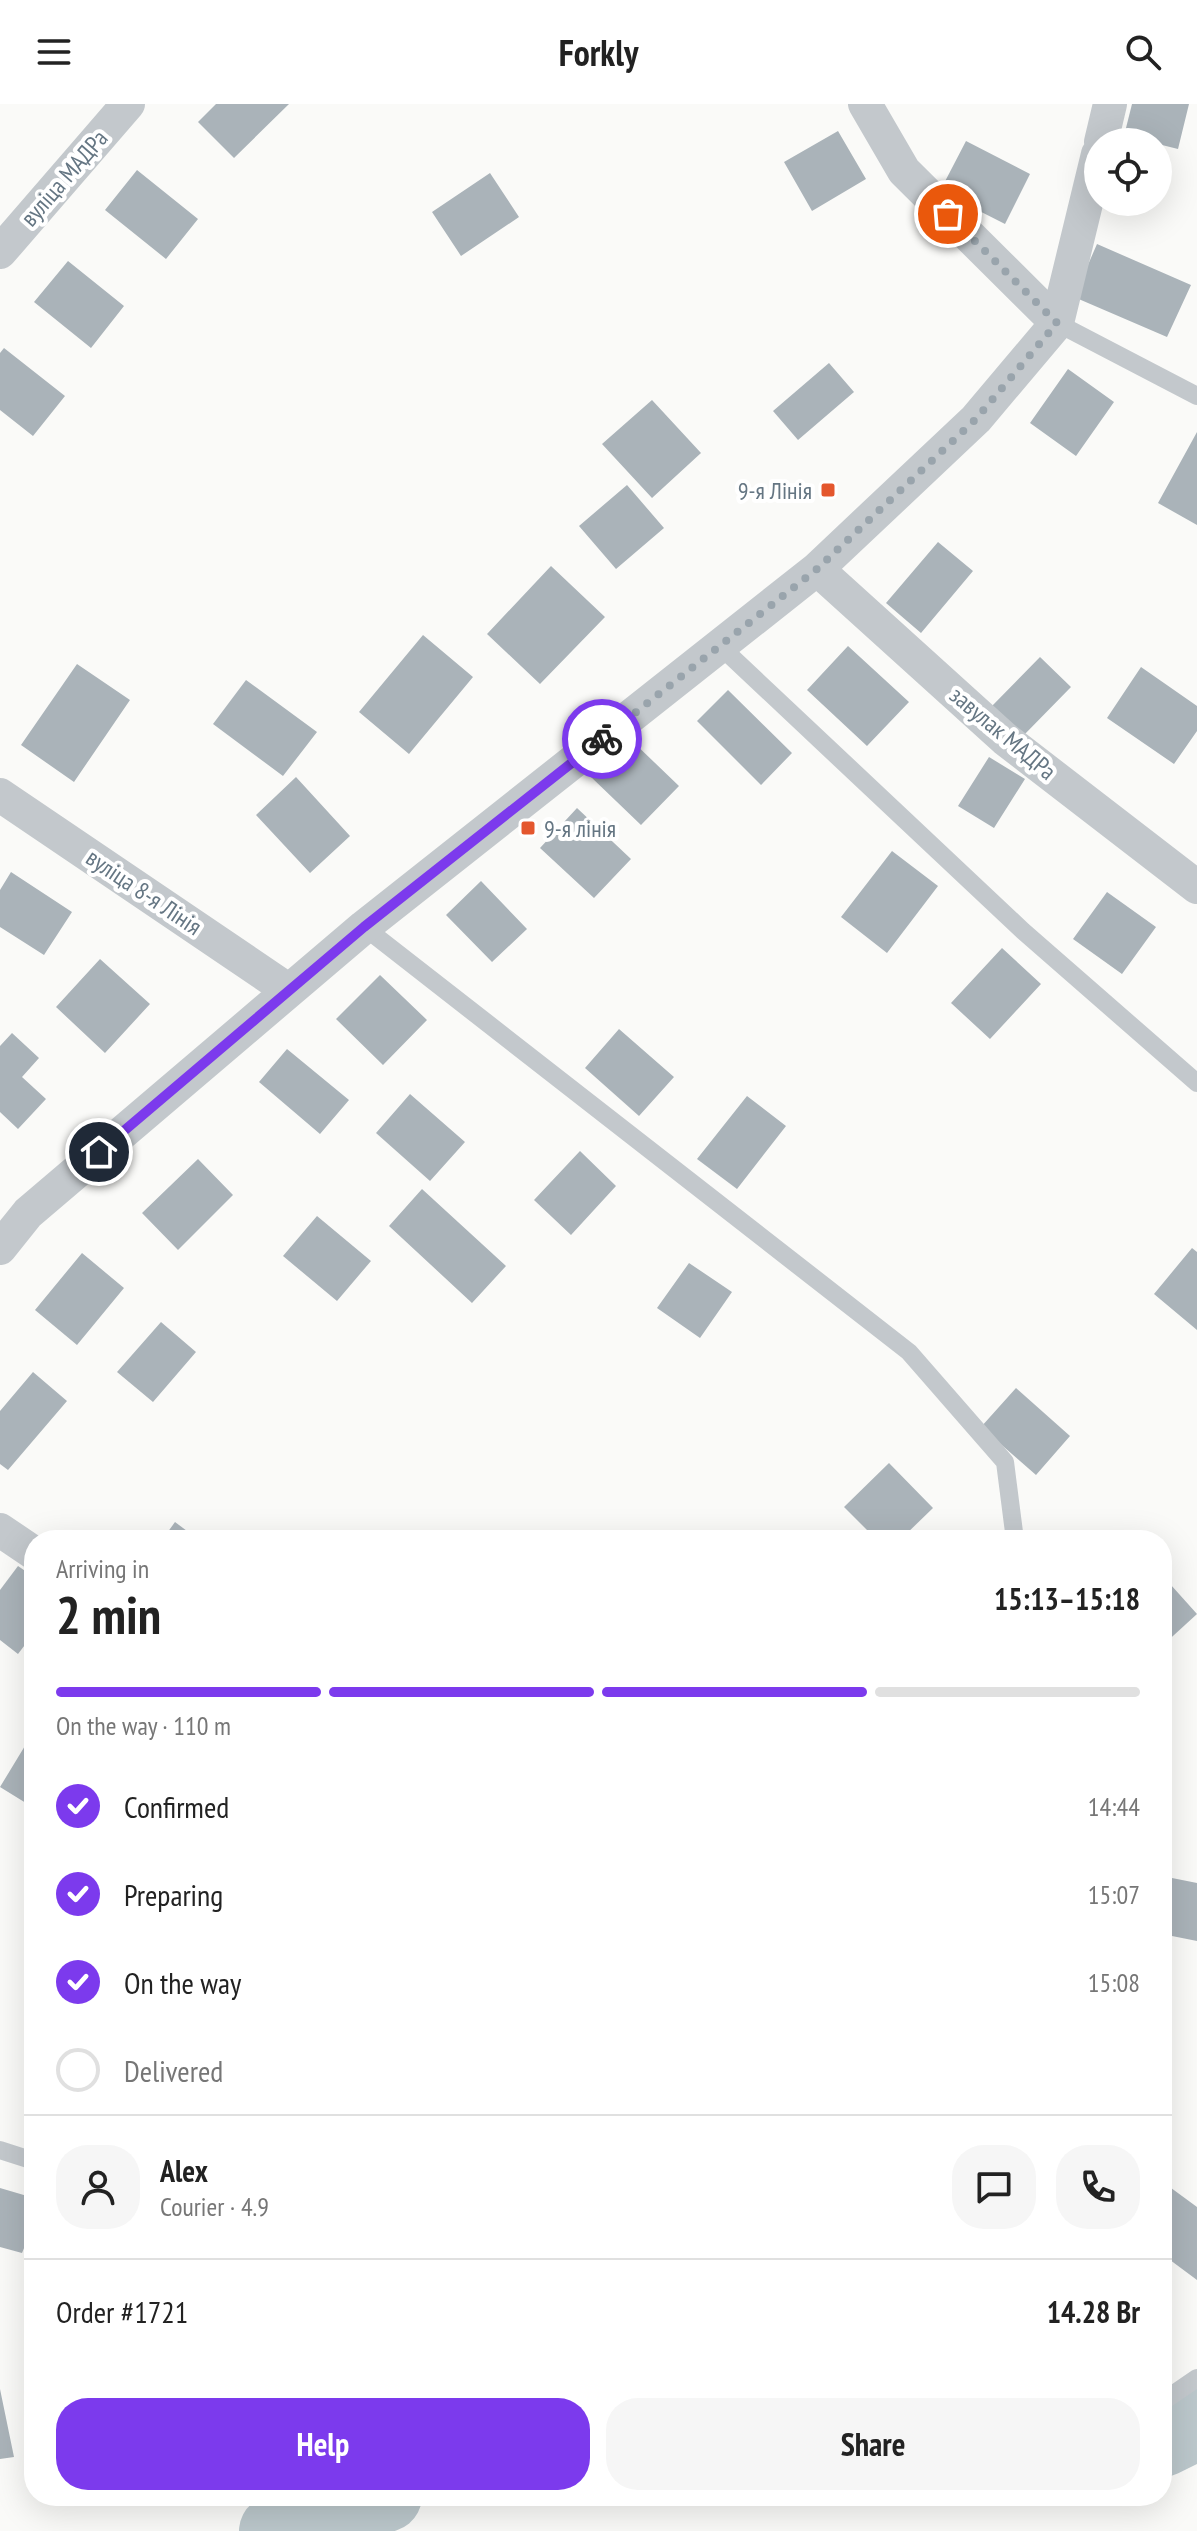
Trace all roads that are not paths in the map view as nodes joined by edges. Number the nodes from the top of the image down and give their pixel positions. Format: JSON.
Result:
{"nodes":[{"id":1,"x":128,"y":104,"type":"edge"},
{"id":2,"x":865,"y":104,"type":"edge"},
{"id":3,"x":1110,"y":104,"type":"edge"},
{"id":4,"x":1104,"y":128,"type":"edge"},
{"id":5,"x":1084,"y":212,"type":"edge"},
{"id":6,"x":0,"y":252,"type":"edge"},
{"id":7,"x":1057,"y":323,"type":"junction"},
{"id":8,"x":1197,"y":396,"type":"edge"},
{"id":9,"x":817,"y":569,"type":"junction"},
{"id":10,"x":720,"y":646,"type":"junction"},
{"id":11,"x":0,"y":795,"type":"edge"},
{"id":12,"x":1197,"y":887,"type":"edge"},
{"id":13,"x":364,"y":927,"type":"junction"},
{"id":14,"x":288,"y":990,"type":"junction"},
{"id":15,"x":1197,"y":1083,"type":"edge"},
{"id":16,"x":0,"y":1248,"type":"edge"},
{"id":17,"x":0,"y":1530,"type":"edge"},
{"id":18,"x":1014,"y":1530,"type":"edge"},
{"id":19,"x":24,"y":1546,"type":"edge"},
{"id":20,"x":0,"y":2150,"type":"edge"},
{"id":21,"x":24,"y":2158,"type":"edge"},
{"id":22,"x":1197,"y":2378,"type":"edge"},
{"id":23,"x":1172,"y":2395,"type":"edge"}],
"edges":[{"from":1,"to":6,"type":"street","name":"вуліца МАДРа"},
{"from":2,"to":7,"type":"street"},
{"from":3,"to":4,"type":"street"},
{"from":5,"to":7,"type":"street"},
{"from":7,"to":8,"type":"lane"},
{"from":7,"to":9,"type":"street"},
{"from":9,"to":10,"type":"street"},
{"from":9,"to":12,"type":"street","name":"завулак МАДРа"},
{"from":10,"to":13,"type":"street"},
{"from":10,"to":15,"type":"lane"},
{"from":11,"to":14,"type":"street","name":"вуліца 8-я Лінія"},
{"from":13,"to":14,"type":"street"},
{"from":13,"to":18,"type":"lane"},
{"from":14,"to":16,"type":"street"},
{"from":17,"to":19,"type":"street"},
{"from":20,"to":21,"type":"lane"},
{"from":22,"to":23,"type":"lane"}]}
